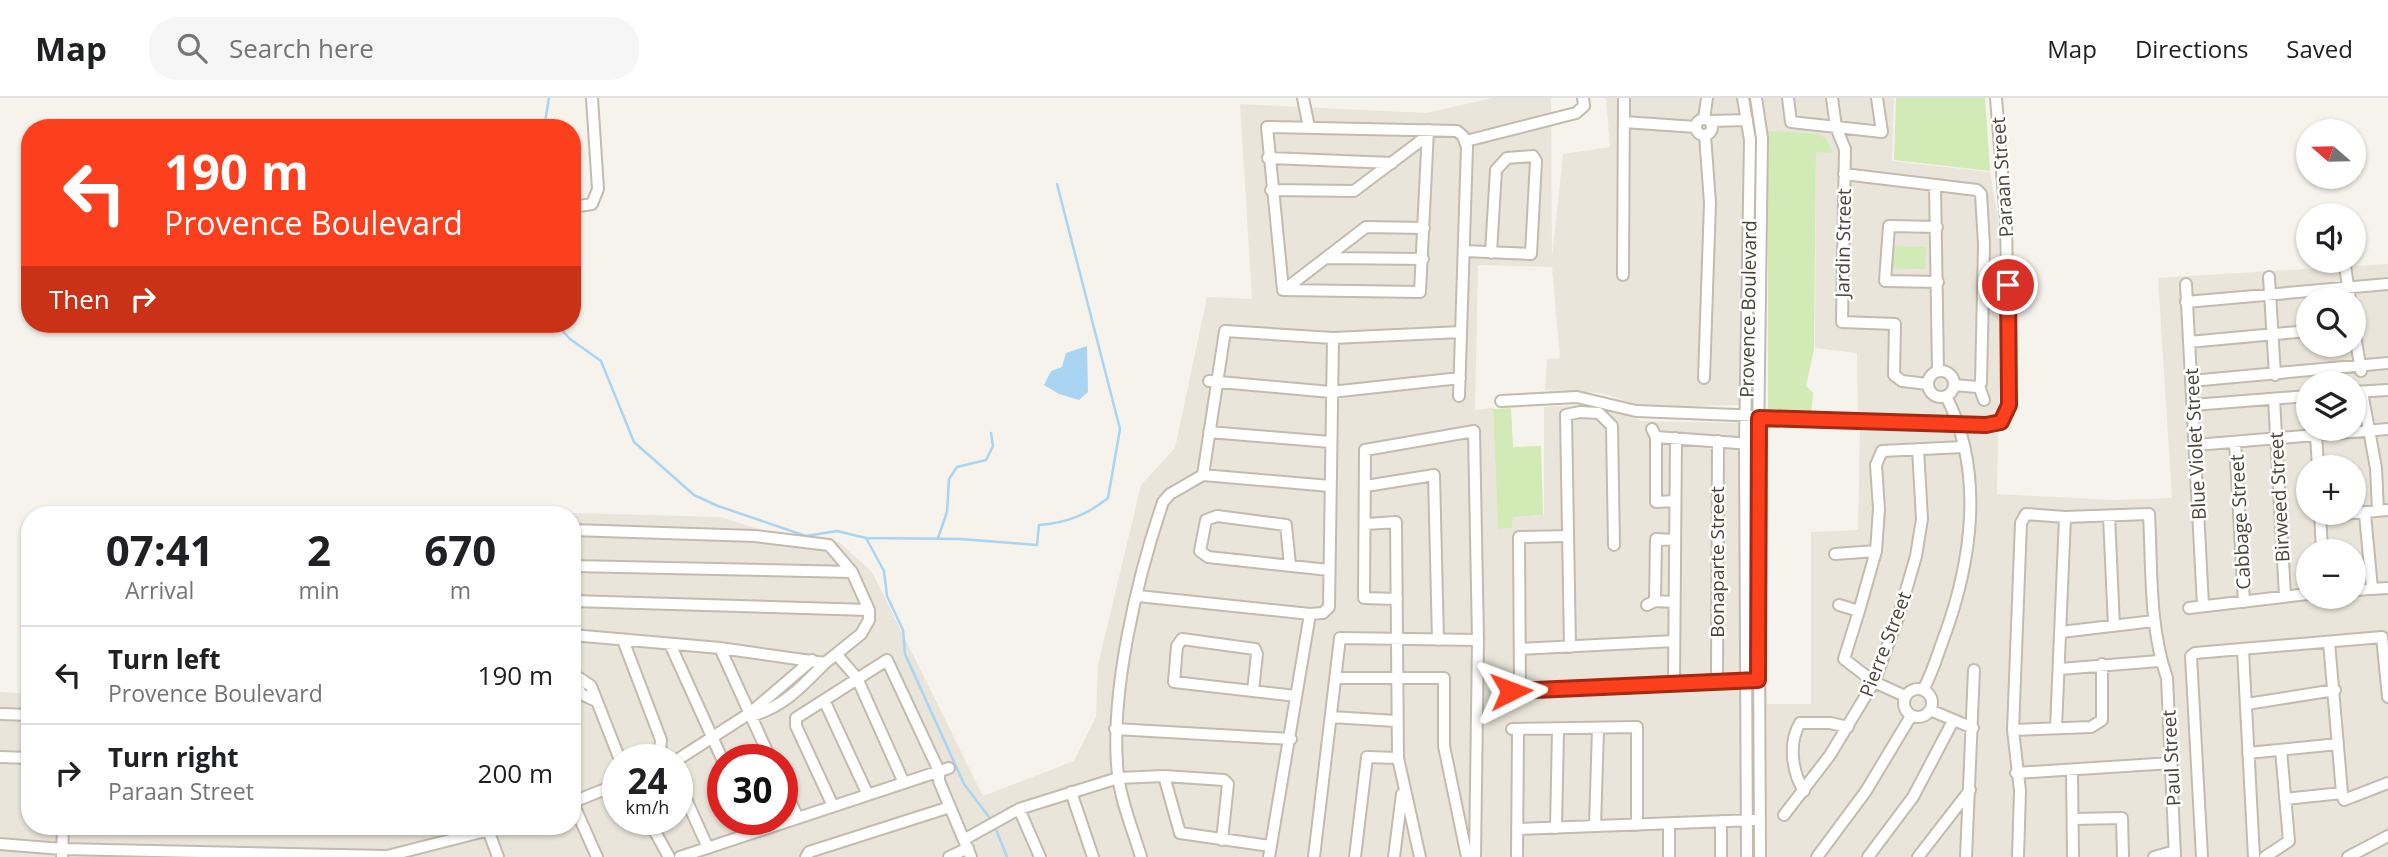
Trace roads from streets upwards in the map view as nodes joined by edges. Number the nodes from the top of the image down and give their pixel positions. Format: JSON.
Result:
{"nodes":[{"id":1,"x":592,"y":98,"type":"edge"},
{"id":2,"x":1303,"y":98,"type":"edge"},
{"id":3,"x":1583,"y":98,"type":"edge"},
{"id":4,"x":1624,"y":98,"type":"edge"},
{"id":5,"x":1707,"y":98,"type":"edge"},
{"id":6,"x":1743,"y":98,"type":"edge"},
{"id":7,"x":1756,"y":98,"type":"edge"},
{"id":8,"x":1788,"y":98,"type":"edge"},
{"id":9,"x":1832,"y":98,"type":"edge"},
{"id":10,"x":1877,"y":98,"type":"edge"},
{"id":11,"x":1996,"y":98,"type":"edge"},
{"id":12,"x":1746,"y":120,"type":"junction"},
{"id":13,"x":1624,"y":122,"type":"junction"},
{"id":14,"x":1704,"y":126,"type":"junction"},
{"id":15,"x":1309,"y":127,"type":"junction"},
{"id":16,"x":1836,"y":127,"type":"junction"},
{"id":17,"x":1428,"y":133,"type":"junction"},
{"id":18,"x":1762,"y":138,"type":"junction"},
{"id":19,"x":1750,"y":140,"type":"junction"},
{"id":20,"x":1466,"y":141,"type":"junction"},
{"id":21,"x":1268,"y":158,"type":"junction"},
{"id":22,"x":1392,"y":163,"type":"junction"},
{"id":23,"x":1844,"y":174,"type":"junction"},
{"id":24,"x":1935,"y":185,"type":"junction"},
{"id":25,"x":1271,"y":190,"type":"junction"},
{"id":26,"x":581,"y":206,"type":"edge"},
{"id":27,"x":1937,"y":227,"type":"junction"},
{"id":28,"x":1424,"y":228,"type":"junction"},
{"id":29,"x":1464,"y":251,"type":"junction"},
{"id":30,"x":1491,"y":253,"type":"junction"},
{"id":31,"x":1326,"y":258,"type":"junction"},
{"id":32,"x":1423,"y":260,"type":"junction"},
{"id":33,"x":2346,"y":273,"type":"edge"},
{"id":34,"x":1623,"y":275,"type":"dead end"},
{"id":35,"x":2269,"y":277,"type":"dead end"},
{"id":36,"x":1938,"y":282,"type":"junction"},
{"id":37,"x":2186,"y":284,"type":"dead end"},
{"id":38,"x":2388,"y":284,"type":"edge"},
{"id":39,"x":2348,"y":286,"type":"junction"},
{"id":40,"x":1283,"y":290,"type":"junction"},
{"id":41,"x":2269,"y":294,"type":"junction"},
{"id":42,"x":2186,"y":302,"type":"junction"},
{"id":43,"x":1461,"y":332,"type":"junction"},
{"id":44,"x":2296,"y":333,"type":"edge"},
{"id":45,"x":2271,"y":336,"type":"junction"},
{"id":46,"x":1333,"y":338,"type":"junction"},
{"id":47,"x":2189,"y":342,"type":"junction"},
{"id":48,"x":2358,"y":357,"type":"edge"},
{"id":49,"x":2388,"y":363,"type":"edge"},
{"id":50,"x":2360,"y":368,"type":"junction"},
{"id":51,"x":1938,"y":371,"type":"junction"},
{"id":52,"x":2275,"y":375,"type":"junction"},
{"id":53,"x":1460,"y":377,"type":"junction"},
{"id":54,"x":1704,"y":378,"type":"dead end"},
{"id":55,"x":1213,"y":382,"type":"junction"},
{"id":56,"x":2191,"y":382,"type":"junction"},
{"id":57,"x":1928,"y":384,"type":"junction"},
{"id":58,"x":1954,"y":385,"type":"junction"},
{"id":59,"x":1979,"y":386,"type":"junction"},
{"id":60,"x":2388,"y":390,"type":"edge"},
{"id":61,"x":2366,"y":391,"type":"edge"},
{"id":62,"x":1331,"y":392,"type":"junction"},
{"id":63,"x":1459,"y":396,"type":"dead end"},
{"id":64,"x":1946,"y":396,"type":"junction"},
{"id":65,"x":2296,"y":397,"type":"edge"},
{"id":66,"x":2274,"y":399,"type":"junction"},
{"id":67,"x":1984,"y":400,"type":"dead end"},
{"id":68,"x":1501,"y":401,"type":"dead end"},
{"id":69,"x":2193,"y":405,"type":"junction"},
{"id":70,"x":2366,"y":417,"type":"edge"},
{"id":71,"x":1746,"y":418,"type":"junction"},
{"id":72,"x":1759,"y":418,"type":"junction"},
{"id":73,"x":1958,"y":424,"type":"junction"},
{"id":74,"x":2388,"y":429,"type":"edge"},
{"id":75,"x":2366,"y":430,"type":"edge"},
{"id":76,"x":2370,"y":430,"type":"junction"},
{"id":77,"x":1209,"y":432,"type":"junction"},
{"id":78,"x":2296,"y":437,"type":"edge"},
{"id":79,"x":1676,"y":438,"type":"junction"},
{"id":80,"x":2276,"y":439,"type":"junction"},
{"id":81,"x":1718,"y":441,"type":"junction"},
{"id":82,"x":1330,"y":442,"type":"junction"},
{"id":83,"x":2235,"y":442,"type":"junction"},
{"id":84,"x":1745,"y":443,"type":"junction"},
{"id":85,"x":1758,"y":444,"type":"junction"},
{"id":86,"x":2196,"y":445,"type":"junction"},
{"id":87,"x":1963,"y":447,"type":"junction"},
{"id":88,"x":1918,"y":449,"type":"junction"},
{"id":89,"x":2388,"y":467,"type":"edge"},
{"id":90,"x":2376,"y":468,"type":"junction"},
{"id":91,"x":1203,"y":475,"type":"junction"},
{"id":92,"x":1330,"y":486,"type":"junction"},
{"id":93,"x":1366,"y":486,"type":"junction"},
{"id":94,"x":1675,"y":501,"type":"junction"},
{"id":95,"x":2383,"y":511,"type":"edge"},
{"id":96,"x":2109,"y":516,"type":"junction"},
{"id":97,"x":2065,"y":517,"type":"junction"},
{"id":98,"x":1366,"y":524,"type":"junction"},
{"id":99,"x":2366,"y":525,"type":"edge"},
{"id":100,"x":581,"y":530,"type":"edge"},
{"id":101,"x":1568,"y":536,"type":"junction"},
{"id":102,"x":1675,"y":540,"type":"junction"},
{"id":103,"x":1614,"y":545,"type":"dead end"},
{"id":104,"x":1875,"y":551,"type":"junction"},
{"id":105,"x":1835,"y":554,"type":"dead end"},
{"id":106,"x":1290,"y":565,"type":"junction"},
{"id":107,"x":581,"y":566,"type":"edge"},
{"id":108,"x":1329,"y":570,"type":"junction"},
{"id":109,"x":852,"y":572,"type":"junction"},
{"id":110,"x":2388,"y":588,"type":"edge"},
{"id":111,"x":2366,"y":589,"type":"edge"},
{"id":112,"x":2372,"y":589,"type":"junction"},
{"id":113,"x":2296,"y":595,"type":"edge"},
{"id":114,"x":1138,"y":596,"type":"junction"},
{"id":115,"x":2285,"y":596,"type":"junction"},
{"id":116,"x":1397,"y":599,"type":"junction"},
{"id":117,"x":581,"y":601,"type":"edge"},
{"id":118,"x":2244,"y":601,"type":"junction"},
{"id":119,"x":1674,"y":602,"type":"junction"},
{"id":120,"x":1839,"y":605,"type":"dead end"},
{"id":121,"x":2203,"y":606,"type":"junction"},
{"id":122,"x":2189,"y":608,"type":"dead end"},
{"id":123,"x":869,"y":610,"type":"junction"},
{"id":124,"x":1859,"y":611,"type":"junction"},
{"id":125,"x":1310,"y":614,"type":"junction"},
{"id":126,"x":2154,"y":621,"type":"junction"},
{"id":127,"x":2114,"y":626,"type":"junction"},
{"id":128,"x":2061,"y":632,"type":"junction"},
{"id":129,"x":581,"y":636,"type":"edge"},
{"id":130,"x":1478,"y":639,"type":"junction"},
{"id":131,"x":623,"y":640,"type":"junction"},
{"id":132,"x":1398,"y":640,"type":"junction"},
{"id":133,"x":1438,"y":640,"type":"junction"},
{"id":134,"x":1674,"y":641,"type":"junction"},
{"id":135,"x":2329,"y":642,"type":"junction"},
{"id":136,"x":670,"y":644,"type":"junction"},
{"id":137,"x":1570,"y":647,"type":"junction"},
{"id":138,"x":720,"y":648,"type":"junction"},
{"id":139,"x":1520,"y":649,"type":"junction"},
{"id":140,"x":2243,"y":650,"type":"junction"},
{"id":141,"x":837,"y":655,"type":"junction"},
{"id":142,"x":812,"y":660,"type":"junction"},
{"id":143,"x":2159,"y":661,"type":"junction"},
{"id":144,"x":825,"y":663,"type":"junction"},
{"id":145,"x":2102,"y":664,"type":"junction"},
{"id":146,"x":2060,"y":669,"type":"junction"},
{"id":147,"x":1974,"y":670,"type":"dead end"},
{"id":148,"x":857,"y":678,"type":"junction"},
{"id":149,"x":1336,"y":678,"type":"junction"},
{"id":150,"x":1397,"y":680,"type":"junction"},
{"id":151,"x":1758,"y":680,"type":"junction"},
{"id":152,"x":1745,"y":681,"type":"junction"},
{"id":153,"x":1717,"y":682,"type":"junction"},
{"id":154,"x":1874,"y":682,"type":"junction"},
{"id":155,"x":1674,"y":684,"type":"junction"},
{"id":156,"x":1923,"y":690,"type":"junction"},
{"id":157,"x":2334,"y":690,"type":"junction"},
{"id":158,"x":1253,"y":691,"type":"junction"},
{"id":159,"x":581,"y":694,"type":"edge"},
{"id":160,"x":1296,"y":695,"type":"junction"},
{"id":161,"x":1905,"y":696,"type":"junction"},
{"id":162,"x":2388,"y":697,"type":"edge"},
{"id":163,"x":824,"y":700,"type":"junction"},
{"id":164,"x":2247,"y":704,"type":"junction"},
{"id":165,"x":1930,"y":710,"type":"junction"},
{"id":166,"x":0,"y":713,"type":"edge"},
{"id":167,"x":21,"y":714,"type":"edge"},
{"id":168,"x":751,"y":715,"type":"junction"},
{"id":169,"x":1911,"y":716,"type":"junction"},
{"id":170,"x":1331,"y":717,"type":"junction"},
{"id":171,"x":1954,"y":720,"type":"junction"},
{"id":172,"x":1396,"y":721,"type":"junction"},
{"id":173,"x":1848,"y":727,"type":"junction"},
{"id":174,"x":1972,"y":728,"type":"junction"},
{"id":175,"x":2056,"y":728,"type":"junction"},
{"id":176,"x":1115,"y":729,"type":"junction"},
{"id":177,"x":1598,"y":729,"type":"junction"},
{"id":178,"x":1558,"y":730,"type":"junction"},
{"id":179,"x":2013,"y":730,"type":"junction"},
{"id":180,"x":712,"y":737,"type":"junction"},
{"id":181,"x":1291,"y":739,"type":"junction"},
{"id":182,"x":613,"y":744,"type":"edge"},
{"id":183,"x":661,"y":744,"type":"edge"},
{"id":184,"x":715,"y":744,"type":"edge"},
{"id":185,"x":764,"y":744,"type":"edge"},
{"id":186,"x":2338,"y":744,"type":"junction"},
{"id":187,"x":693,"y":749,"type":"edge"},
{"id":188,"x":2281,"y":750,"type":"junction"},
{"id":189,"x":2248,"y":753,"type":"junction"},
{"id":190,"x":0,"y":757,"type":"edge"},
{"id":191,"x":21,"y":758,"type":"edge"},
{"id":192,"x":1398,"y":758,"type":"junction"},
{"id":193,"x":2172,"y":763,"type":"junction"},
{"id":194,"x":944,"y":769,"type":"junction"},
{"id":195,"x":2073,"y":771,"type":"junction"},
{"id":196,"x":2016,"y":773,"type":"junction"},
{"id":197,"x":1164,"y":776,"type":"junction"},
{"id":198,"x":1118,"y":778,"type":"junction"},
{"id":199,"x":904,"y":782,"type":"junction"},
{"id":200,"x":2388,"y":783,"type":"edge"},
{"id":201,"x":1403,"y":785,"type":"junction"},
{"id":202,"x":1970,"y":790,"type":"junction"},
{"id":203,"x":602,"y":791,"type":"edge"},
{"id":204,"x":1804,"y":791,"type":"junction"},
{"id":205,"x":1071,"y":792,"type":"junction"},
{"id":206,"x":2342,"y":793,"type":"junction"},
{"id":207,"x":868,"y":795,"type":"junction"},
{"id":208,"x":2285,"y":799,"type":"junction"},
{"id":209,"x":581,"y":801,"type":"edge"},
{"id":210,"x":833,"y":806,"type":"junction"},
{"id":211,"x":950,"y":807,"type":"junction"},
{"id":212,"x":1019,"y":809,"type":"junction"},
{"id":213,"x":693,"y":815,"type":"edge"},
{"id":214,"x":1784,"y":815,"type":"dead end"},
{"id":215,"x":798,"y":818,"type":"edge"},
{"id":216,"x":2073,"y":819,"type":"junction"},
{"id":217,"x":1760,"y":820,"type":"junction"},
{"id":218,"x":1721,"y":821,"type":"junction"},
{"id":219,"x":1747,"y":821,"type":"junction"},
{"id":220,"x":581,"y":822,"type":"edge"},
{"id":221,"x":1670,"y":824,"type":"junction"},
{"id":222,"x":1637,"y":825,"type":"junction"},
{"id":223,"x":1595,"y":826,"type":"junction"},
{"id":224,"x":1556,"y":828,"type":"junction"},
{"id":225,"x":1517,"y":829,"type":"junction"},
{"id":226,"x":63,"y":835,"type":"edge"},
{"id":227,"x":465,"y":835,"type":"edge"},
{"id":228,"x":489,"y":835,"type":"edge"},
{"id":229,"x":657,"y":835,"type":"edge"},
{"id":230,"x":746,"y":835,"type":"edge"},
{"id":231,"x":2388,"y":836,"type":"edge"},
{"id":232,"x":1222,"y":840,"type":"junction"},
{"id":233,"x":0,"y":844,"type":"edge"},
{"id":234,"x":708,"y":848,"type":"junction"},
{"id":235,"x":968,"y":848,"type":"edge"},
{"id":236,"x":19,"y":851,"type":"edge"},
{"id":237,"x":1270,"y":851,"type":"edge"},
{"id":238,"x":2365,"y":852,"type":"edge"},
{"id":239,"x":62,"y":853,"type":"edge"},
{"id":240,"x":2175,"y":854,"type":"edge"},
{"id":241,"x":260,"y":855,"type":"edge"},
{"id":242,"x":498,"y":857,"type":"edge"},
{"id":243,"x":597,"y":857,"type":"edge"},
{"id":244,"x":669,"y":857,"type":"edge"},
{"id":245,"x":680,"y":857,"type":"edge"},
{"id":246,"x":806,"y":857,"type":"edge"},
{"id":247,"x":949,"y":857,"type":"edge"},
{"id":248,"x":1040,"y":857,"type":"edge"},
{"id":249,"x":1093,"y":857,"type":"edge"},
{"id":250,"x":1141,"y":857,"type":"edge"},
{"id":251,"x":1314,"y":857,"type":"edge"},
{"id":252,"x":1355,"y":857,"type":"edge"},
{"id":253,"x":1394,"y":857,"type":"edge"},
{"id":254,"x":1420,"y":857,"type":"edge"},
{"id":255,"x":1467,"y":857,"type":"edge"},
{"id":256,"x":1475,"y":857,"type":"edge"},
{"id":257,"x":1517,"y":857,"type":"edge"},
{"id":258,"x":1670,"y":857,"type":"edge"},
{"id":259,"x":1721,"y":857,"type":"edge"},
{"id":260,"x":1747,"y":857,"type":"edge"},
{"id":261,"x":1760,"y":857,"type":"edge"},
{"id":262,"x":1817,"y":857,"type":"edge"},
{"id":263,"x":1868,"y":857,"type":"edge"},
{"id":264,"x":1918,"y":857,"type":"edge"},
{"id":265,"x":1966,"y":857,"type":"edge"},
{"id":266,"x":2018,"y":857,"type":"edge"},
{"id":267,"x":2073,"y":857,"type":"edge"},
{"id":268,"x":2123,"y":857,"type":"edge"},
{"id":269,"x":2154,"y":857,"type":"edge"},
{"id":270,"x":2202,"y":857,"type":"edge"},
{"id":271,"x":2254,"y":857,"type":"edge"},
{"id":272,"x":2265,"y":857,"type":"edge"},
{"id":273,"x":2348,"y":857,"type":"edge"}],
"edges":[{"from":1,"to":26,"type":"street"},
{"from":2,"to":15,"type":"street"},
{"from":3,"to":20,"type":"street"},
{"from":4,"to":13,"type":"street"},
{"from":5,"to":14,"type":"street"},
{"from":6,"to":12,"type":"street","name":"Provence Boulevard"},
{"from":7,"to":18,"type":"street","name":"Provence Boulevard"},
{"from":8,"to":16,"type":"street"},
{"from":9,"to":16,"type":"street"},
{"from":10,"to":16,"type":"street"},
{"from":11,"to":73,"type":"street","name":"Paraan Street"},
{"from":12,"to":14,"type":"street"},
{"from":12,"to":19,"type":"street","name":"Provence Boulevard"},
{"from":13,"to":14,"type":"street"},
{"from":13,"to":34,"type":"street"},
{"from":14,"to":54,"type":"street"},
{"from":15,"to":17,"type":"street"},
{"from":15,"to":21,"type":"street"},
{"from":16,"to":23,"type":"street","name":"Jardin Street"},
{"from":17,"to":20,"type":"street"},
{"from":17,"to":22,"type":"street"},
{"from":17,"to":28,"type":"street"},
{"from":18,"to":19,"type":"street"},
{"from":18,"to":72,"type":"street","name":"Provence Boulevard"},
{"from":19,"to":71,"type":"street","name":"Provence Boulevard"},
{"from":20,"to":29,"type":"street"},
{"from":21,"to":22,"type":"street"},
{"from":21,"to":25,"type":"street"},
{"from":22,"to":25,"type":"street"},
{"from":23,"to":24,"type":"street"},
{"from":23,"to":57,"type":"street","name":"Jardin Street"},
{"from":24,"to":27,"type":"street"},
{"from":24,"to":59,"type":"street"},
{"from":25,"to":40,"type":"street"},
{"from":27,"to":36,"type":"street"},
{"from":27,"to":36,"type":"street"},
{"from":28,"to":31,"type":"street"},
{"from":28,"to":32,"type":"street"},
{"from":29,"to":30,"type":"street"},
{"from":29,"to":43,"type":"street"},
{"from":30,"to":30,"type":"street"},
{"from":31,"to":32,"type":"street"},
{"from":31,"to":40,"type":"street"},
{"from":32,"to":40,"type":"street"},
{"from":33,"to":39,"type":"street"},
{"from":35,"to":41,"type":"street"},
{"from":36,"to":51,"type":"street"},
{"from":37,"to":42,"type":"street","name":"Blue Violet Street"},
{"from":38,"to":39,"type":"street"},
{"from":39,"to":41,"type":"street"},
{"from":41,"to":42,"type":"street"},
{"from":41,"to":45,"type":"street"},
{"from":42,"to":47,"type":"street","name":"Blue Violet Street"},
{"from":43,"to":46,"type":"street"},
{"from":43,"to":53,"type":"street"},
{"from":44,"to":45,"type":"street"},
{"from":45,"to":47,"type":"street"},
{"from":45,"to":52,"type":"street"},
{"from":46,"to":55,"type":"street"},
{"from":46,"to":62,"type":"street"},
{"from":47,"to":56,"type":"street","name":"Blue Violet Street"},
{"from":48,"to":50,"type":"street"},
{"from":49,"to":50,"type":"street"},
{"from":50,"to":52,"type":"street"},
{"from":51,"to":57,"type":"street"},
{"from":51,"to":58,"type":"street"},
{"from":52,"to":56,"type":"street"},
{"from":53,"to":62,"type":"street"},
{"from":53,"to":63,"type":"street"},
{"from":55,"to":62,"type":"street"},
{"from":55,"to":77,"type":"street"},
{"from":56,"to":69,"type":"street","name":"Blue Violet Street"},
{"from":57,"to":64,"type":"street"},
{"from":58,"to":59,"type":"street"},
{"from":58,"to":64,"type":"street"},
{"from":59,"to":67,"type":"street"},
{"from":60,"to":61,"type":"street"},
{"from":62,"to":82,"type":"street"},
{"from":64,"to":73,"type":"street"},
{"from":65,"to":66,"type":"street"},
{"from":66,"to":69,"type":"street"},
{"from":66,"to":80,"type":"street","name":"Birweed Street"},
{"from":68,"to":71,"type":"street","name":"Paraan Street"},
{"from":69,"to":86,"type":"street","name":"Blue Violet Street"},
{"from":70,"to":76,"type":"street"},
{"from":71,"to":72,"type":"street","name":"Paraan Street"},
{"from":71,"to":84,"type":"street","name":"Provence Boulevard"},
{"from":72,"to":73,"type":"street","name":"Paraan Street"},
{"from":72,"to":85,"type":"street","name":"Provence Boulevard"},
{"from":73,"to":87,"type":"street"},
{"from":74,"to":76,"type":"street"},
{"from":75,"to":76,"type":"street"},
{"from":76,"to":90,"type":"street"},
{"from":77,"to":82,"type":"street"},
{"from":77,"to":91,"type":"street"},
{"from":78,"to":80,"type":"street"},
{"from":79,"to":81,"type":"street"},
{"from":79,"to":94,"type":"street"},
{"from":79,"to":94,"type":"street"},
{"from":80,"to":83,"type":"street"},
{"from":80,"to":115,"type":"street","name":"Birweed Street"},
{"from":81,"to":84,"type":"street"},
{"from":81,"to":153,"type":"street","name":"Bonaparte Street"},
{"from":82,"to":92,"type":"street"},
{"from":83,"to":86,"type":"street"},
{"from":83,"to":118,"type":"street","name":"Cabbage Street"},
{"from":84,"to":85,"type":"street"},
{"from":84,"to":152,"type":"street","name":"Provence Boulevard"},
{"from":85,"to":151,"type":"street","name":"Provence Boulevard"},
{"from":86,"to":121,"type":"street","name":"Blue Violet Street"},
{"from":87,"to":88,"type":"street"},
{"from":87,"to":156,"type":"street"},
{"from":88,"to":104,"type":"street"},
{"from":88,"to":154,"type":"street","name":"Pierre Street"},
{"from":89,"to":90,"type":"street"},
{"from":90,"to":95,"type":"street"},
{"from":91,"to":92,"type":"street"},
{"from":91,"to":114,"type":"street"},
{"from":92,"to":108,"type":"street"},
{"from":93,"to":98,"type":"street"},
{"from":93,"to":130,"type":"street"},
{"from":93,"to":133,"type":"street"},
{"from":94,"to":102,"type":"street"},
{"from":96,"to":97,"type":"street"},
{"from":96,"to":126,"type":"street","name":"Paul Street"},
{"from":96,"to":127,"type":"street"},
{"from":97,"to":128,"type":"street"},
{"from":97,"to":179,"type":"street"},
{"from":98,"to":116,"type":"street"},
{"from":98,"to":116,"type":"street"},
{"from":99,"to":112,"type":"street"},
{"from":100,"to":109,"type":"street"},
{"from":101,"to":103,"type":"street"},
{"from":101,"to":137,"type":"street"},
{"from":101,"to":139,"type":"street"},
{"from":102,"to":119,"type":"street"},
{"from":102,"to":119,"type":"street"},
{"from":104,"to":105,"type":"street"},
{"from":104,"to":124,"type":"street"},
{"from":106,"to":106,"type":"street"},
{"from":106,"to":108,"type":"street"},
{"from":107,"to":109,"type":"street"},
{"from":108,"to":125,"type":"street"},
{"from":109,"to":123,"type":"street"},
{"from":110,"to":112,"type":"street"},
{"from":111,"to":112,"type":"street"},
{"from":113,"to":115,"type":"street"},
{"from":114,"to":125,"type":"street"},
{"from":114,"to":176,"type":"street"},
{"from":115,"to":118,"type":"street"},
{"from":116,"to":132,"type":"street"},
{"from":117,"to":123,"type":"street"},
{"from":118,"to":121,"type":"street"},
{"from":119,"to":134,"type":"street"},
{"from":120,"to":124,"type":"street"},
{"from":121,"to":122,"type":"street"},
{"from":123,"to":141,"type":"street"},
{"from":124,"to":154,"type":"street"},
{"from":125,"to":160,"type":"street"},
{"from":126,"to":127,"type":"street"},
{"from":126,"to":143,"type":"street","name":"Paul Street"},
{"from":127,"to":128,"type":"street"},
{"from":128,"to":146,"type":"street"},
{"from":129,"to":131,"type":"street"},
{"from":130,"to":133,"type":"street"},
{"from":130,"to":256,"type":"street"},
{"from":131,"to":136,"type":"street"},
{"from":131,"to":183,"type":"street"},
{"from":132,"to":133,"type":"street"},
{"from":132,"to":149,"type":"street"},
{"from":132,"to":150,"type":"street"},
{"from":134,"to":137,"type":"street"},
{"from":134,"to":155,"type":"street"},
{"from":135,"to":140,"type":"street"},
{"from":135,"to":157,"type":"street"},
{"from":135,"to":162,"type":"street"},
{"from":136,"to":138,"type":"street"},
{"from":136,"to":180,"type":"street"},
{"from":137,"to":139,"type":"street"},
{"from":138,"to":142,"type":"street"},
{"from":138,"to":168,"type":"street"},
{"from":139,"to":155,"type":"street"},
{"from":140,"to":164,"type":"street"},
{"from":140,"to":270,"type":"street"},
{"from":141,"to":144,"type":"street"},
{"from":141,"to":148,"type":"street"},
{"from":142,"to":144,"type":"street"},
{"from":142,"to":168,"type":"street"},
{"from":143,"to":145,"type":"street"},
{"from":143,"to":193,"type":"street","name":"Paul Street"},
{"from":144,"to":168,"type":"street"},
{"from":145,"to":146,"type":"street"},
{"from":145,"to":175,"type":"street"},
{"from":146,"to":175,"type":"street"},
{"from":147,"to":174,"type":"street"},
{"from":148,"to":163,"type":"street"},
{"from":148,"to":194,"type":"street"},
{"from":148,"to":199,"type":"street"},
{"from":149,"to":150,"type":"street"},
{"from":149,"to":170,"type":"street"},
{"from":150,"to":172,"type":"street"},
{"from":150,"to":255,"type":"street"},
{"from":151,"to":152,"type":"street"},
{"from":151,"to":217,"type":"street","name":"Provence Boulevard"},
{"from":152,"to":153,"type":"street"},
{"from":152,"to":219,"type":"street","name":"Provence Boulevard"},
{"from":153,"to":155,"type":"street"},
{"from":154,"to":161,"type":"street"},
{"from":154,"to":173,"type":"street","name":"Pierre Street"},
{"from":156,"to":161,"type":"street"},
{"from":156,"to":165,"type":"street"},
{"from":157,"to":164,"type":"street"},
{"from":157,"to":186,"type":"street"},
{"from":158,"to":158,"type":"street"},
{"from":158,"to":160,"type":"street"},
{"from":159,"to":182,"type":"street"},
{"from":160,"to":181,"type":"street"},
{"from":161,"to":169,"type":"street"},
{"from":163,"to":207,"type":"street"},
{"from":163,"to":210,"type":"street"},
{"from":164,"to":189,"type":"street"},
{"from":165,"to":169,"type":"street"},
{"from":165,"to":171,"type":"street"},
{"from":166,"to":167,"type":"street"},
{"from":168,"to":180,"type":"street"},
{"from":168,"to":185,"type":"street"},
{"from":169,"to":262,"type":"street"},
{"from":170,"to":172,"type":"street"},
{"from":170,"to":251,"type":"street"},
{"from":171,"to":174,"type":"street"},
{"from":171,"to":263,"type":"street"},
{"from":172,"to":192,"type":"street"},
{"from":173,"to":204,"type":"street","name":"Pierre Street"},
{"from":173,"to":204,"type":"street"},
{"from":174,"to":202,"type":"street"},
{"from":175,"to":179,"type":"street"},
{"from":176,"to":181,"type":"street"},
{"from":176,"to":198,"type":"street"},
{"from":177,"to":178,"type":"street"},
{"from":177,"to":222,"type":"street"},
{"from":177,"to":223,"type":"street"},
{"from":178,"to":224,"type":"street"},
{"from":178,"to":225,"type":"street"},
{"from":179,"to":196,"type":"street"},
{"from":180,"to":184,"type":"street"},
{"from":180,"to":187,"type":"street"},
{"from":181,"to":237,"type":"street"},
{"from":186,"to":188,"type":"street"},
{"from":186,"to":206,"type":"street"},
{"from":188,"to":189,"type":"street"},
{"from":188,"to":208,"type":"street"},
{"from":189,"to":271,"type":"street"},
{"from":190,"to":191,"type":"street"},
{"from":192,"to":201,"type":"street"},
{"from":192,"to":252,"type":"street"},
{"from":193,"to":195,"type":"street"},
{"from":193,"to":240,"type":"street","name":"Paul Street"},
{"from":194,"to":199,"type":"street"},
{"from":194,"to":211,"type":"street"},
{"from":195,"to":196,"type":"street"},
{"from":195,"to":216,"type":"street"},
{"from":196,"to":266,"type":"street"},
{"from":197,"to":198,"type":"street"},
{"from":197,"to":232,"type":"street"},
{"from":197,"to":232,"type":"street"},
{"from":198,"to":205,"type":"street"},
{"from":198,"to":250,"type":"street"},
{"from":199,"to":207,"type":"street"},
{"from":200,"to":206,"type":"street"},
{"from":201,"to":253,"type":"street"},
{"from":201,"to":254,"type":"street"},
{"from":202,"to":264,"type":"street"},
{"from":202,"to":265,"type":"street"},
{"from":203,"to":209,"type":"street"},
{"from":204,"to":214,"type":"street","name":"Pierre Street"},
{"from":205,"to":212,"type":"street"},
{"from":205,"to":249,"type":"street"},
{"from":206,"to":208,"type":"street"},
{"from":207,"to":210,"type":"street"},
{"from":208,"to":272,"type":"street"},
{"from":210,"to":215,"type":"street"},
{"from":211,"to":235,"type":"street"},
{"from":211,"to":246,"type":"street"},
{"from":212,"to":235,"type":"street"},
{"from":212,"to":248,"type":"street"},
{"from":213,"to":234,"type":"street"},
{"from":216,"to":267,"type":"street"},
{"from":216,"to":268,"type":"street"},
{"from":217,"to":219,"type":"street"},
{"from":217,"to":261,"type":"street","name":"Provence Boulevard"},
{"from":218,"to":219,"type":"street"},
{"from":218,"to":221,"type":"street"},
{"from":218,"to":259,"type":"street"},
{"from":219,"to":260,"type":"street","name":"Provence Boulevard"},
{"from":220,"to":243,"type":"street"},
{"from":221,"to":222,"type":"street"},
{"from":221,"to":258,"type":"street"},
{"from":222,"to":223,"type":"street"},
{"from":223,"to":224,"type":"street"},
{"from":224,"to":225,"type":"street"},
{"from":225,"to":257,"type":"street"},
{"from":226,"to":239,"type":"street"},
{"from":227,"to":241,"type":"street"},
{"from":228,"to":242,"type":"street"},
{"from":229,"to":244,"type":"street"},
{"from":230,"to":234,"type":"street"},
{"from":231,"to":238,"type":"street"},
{"from":232,"to":237,"type":"street"},
{"from":233,"to":236,"type":"street"},
{"from":234,"to":245,"type":"street"},
{"from":235,"to":247,"type":"street"},
{"from":236,"to":239,"type":"street"},
{"from":238,"to":273,"type":"street"},
{"from":239,"to":241,"type":"street"},
{"from":240,"to":269,"type":"street"}]}
